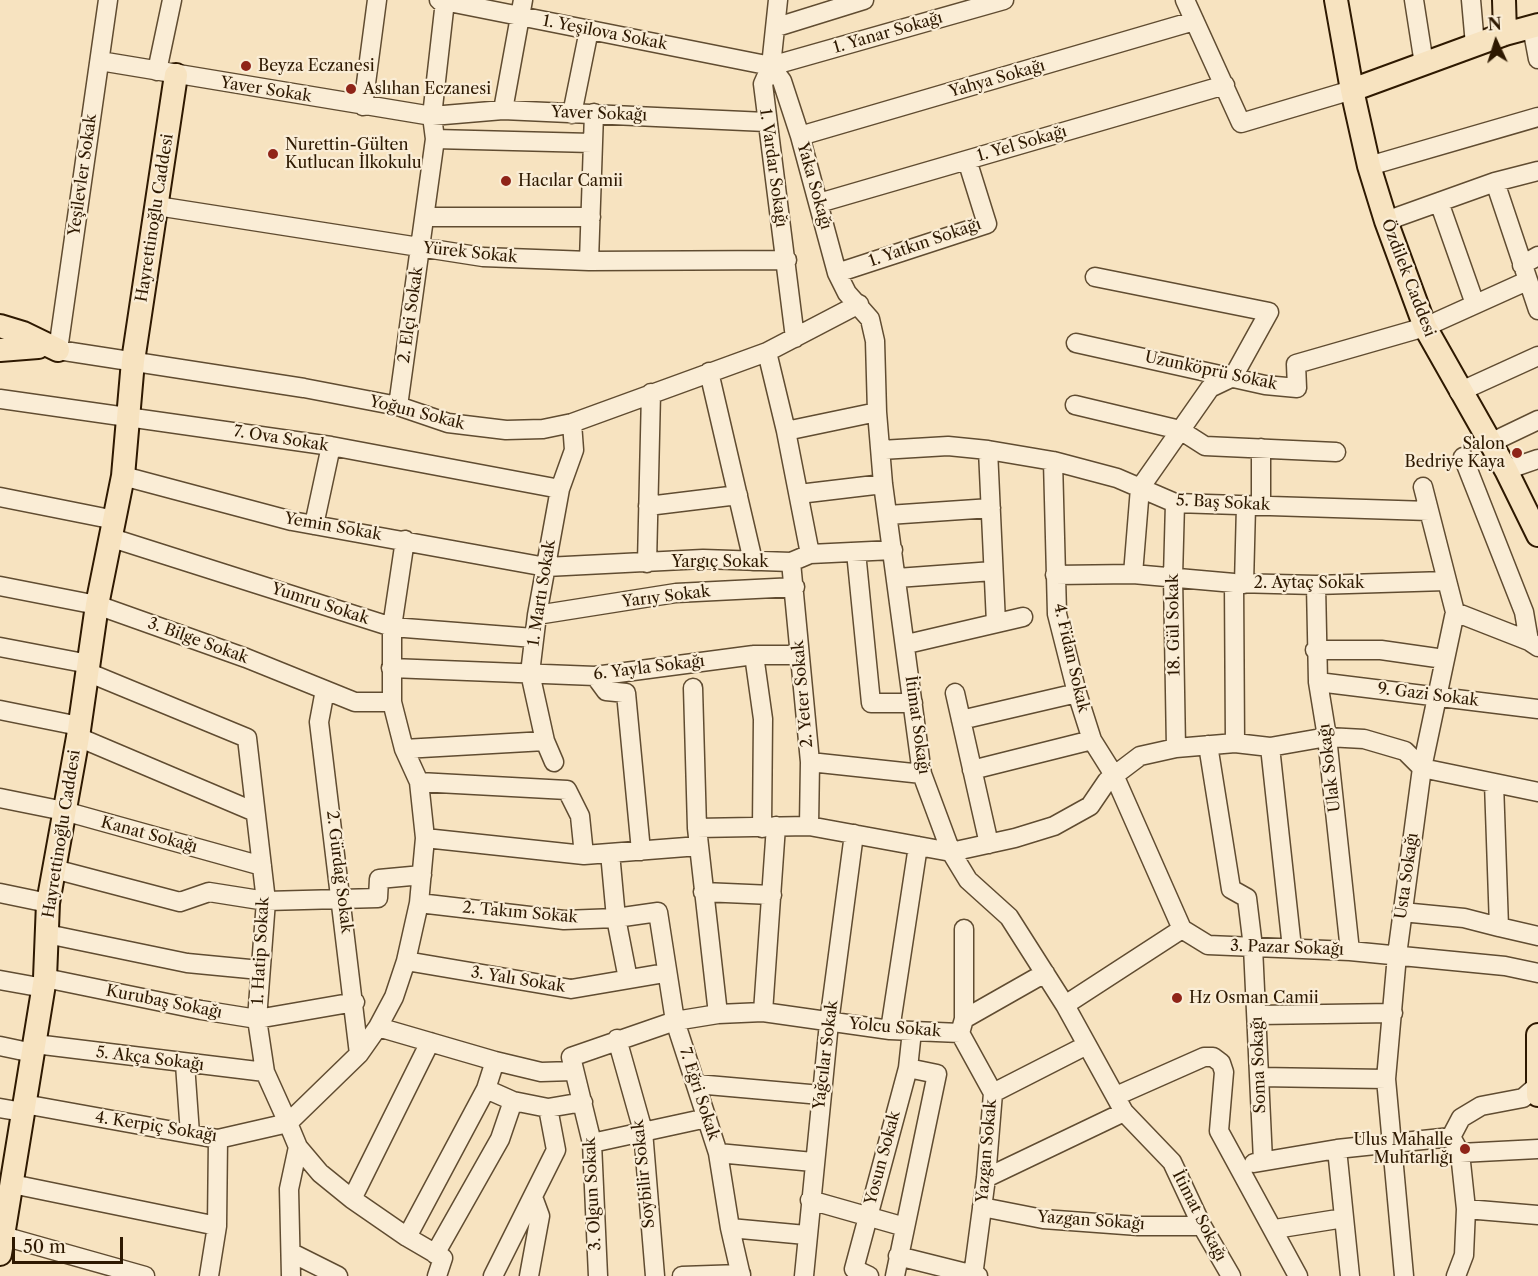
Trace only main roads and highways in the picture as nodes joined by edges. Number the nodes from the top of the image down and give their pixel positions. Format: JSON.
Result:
{"nodes":[{"id":1,"x":1336,"y":0,"type":"edge"},
{"id":2,"x":1504,"y":0,"type":"edge"},
{"id":3,"x":1535,"y":26,"type":"edge"},
{"id":4,"x":1505,"y":34,"type":"junction"},
{"id":5,"x":167,"y":73,"type":"road end"},
{"id":6,"x":1352,"y":90,"type":"junction"},
{"id":7,"x":0,"y":326,"type":"edge"},
{"id":8,"x":0,"y":342,"type":"edge"},
{"id":9,"x":48,"y":349,"type":"junction"},
{"id":10,"x":0,"y":350,"type":"edge"},
{"id":11,"x":1536,"y":528,"type":"edge"},
{"id":12,"x":1538,"y":1035,"type":"edge"},
{"id":13,"x":1537,"y":1091,"type":"edge"},
{"id":14,"x":9,"y":1175,"type":"edge"},
{"id":15,"x":4,"y":1206,"type":"edge"},
{"id":16,"x":1,"y":1245,"type":"edge"}],
"edges":[{"from":1,"to":6,"type":"main road","name":"Özdilek Caddesi"},
{"from":2,"to":4,"type":"main road"},
{"from":3,"to":4,"type":"main road"},
{"from":4,"to":6,"type":"main road"},
{"from":5,"to":14,"type":"main road","name":"Hayrettinoğlu Caddesi"},
{"from":6,"to":11,"type":"main road","name":"Özdilek Caddesi"},
{"from":7,"to":9,"type":"main road"},
{"from":8,"to":9,"type":"main road"},
{"from":9,"to":10,"type":"main road"},
{"from":12,"to":13,"type":"main road"},
{"from":14,"to":15,"type":"main road","name":"Hayrettinoğlu Caddesi"},
{"from":15,"to":16,"type":"main road","name":"Hayrettinoğlu Caddesi"}]}
